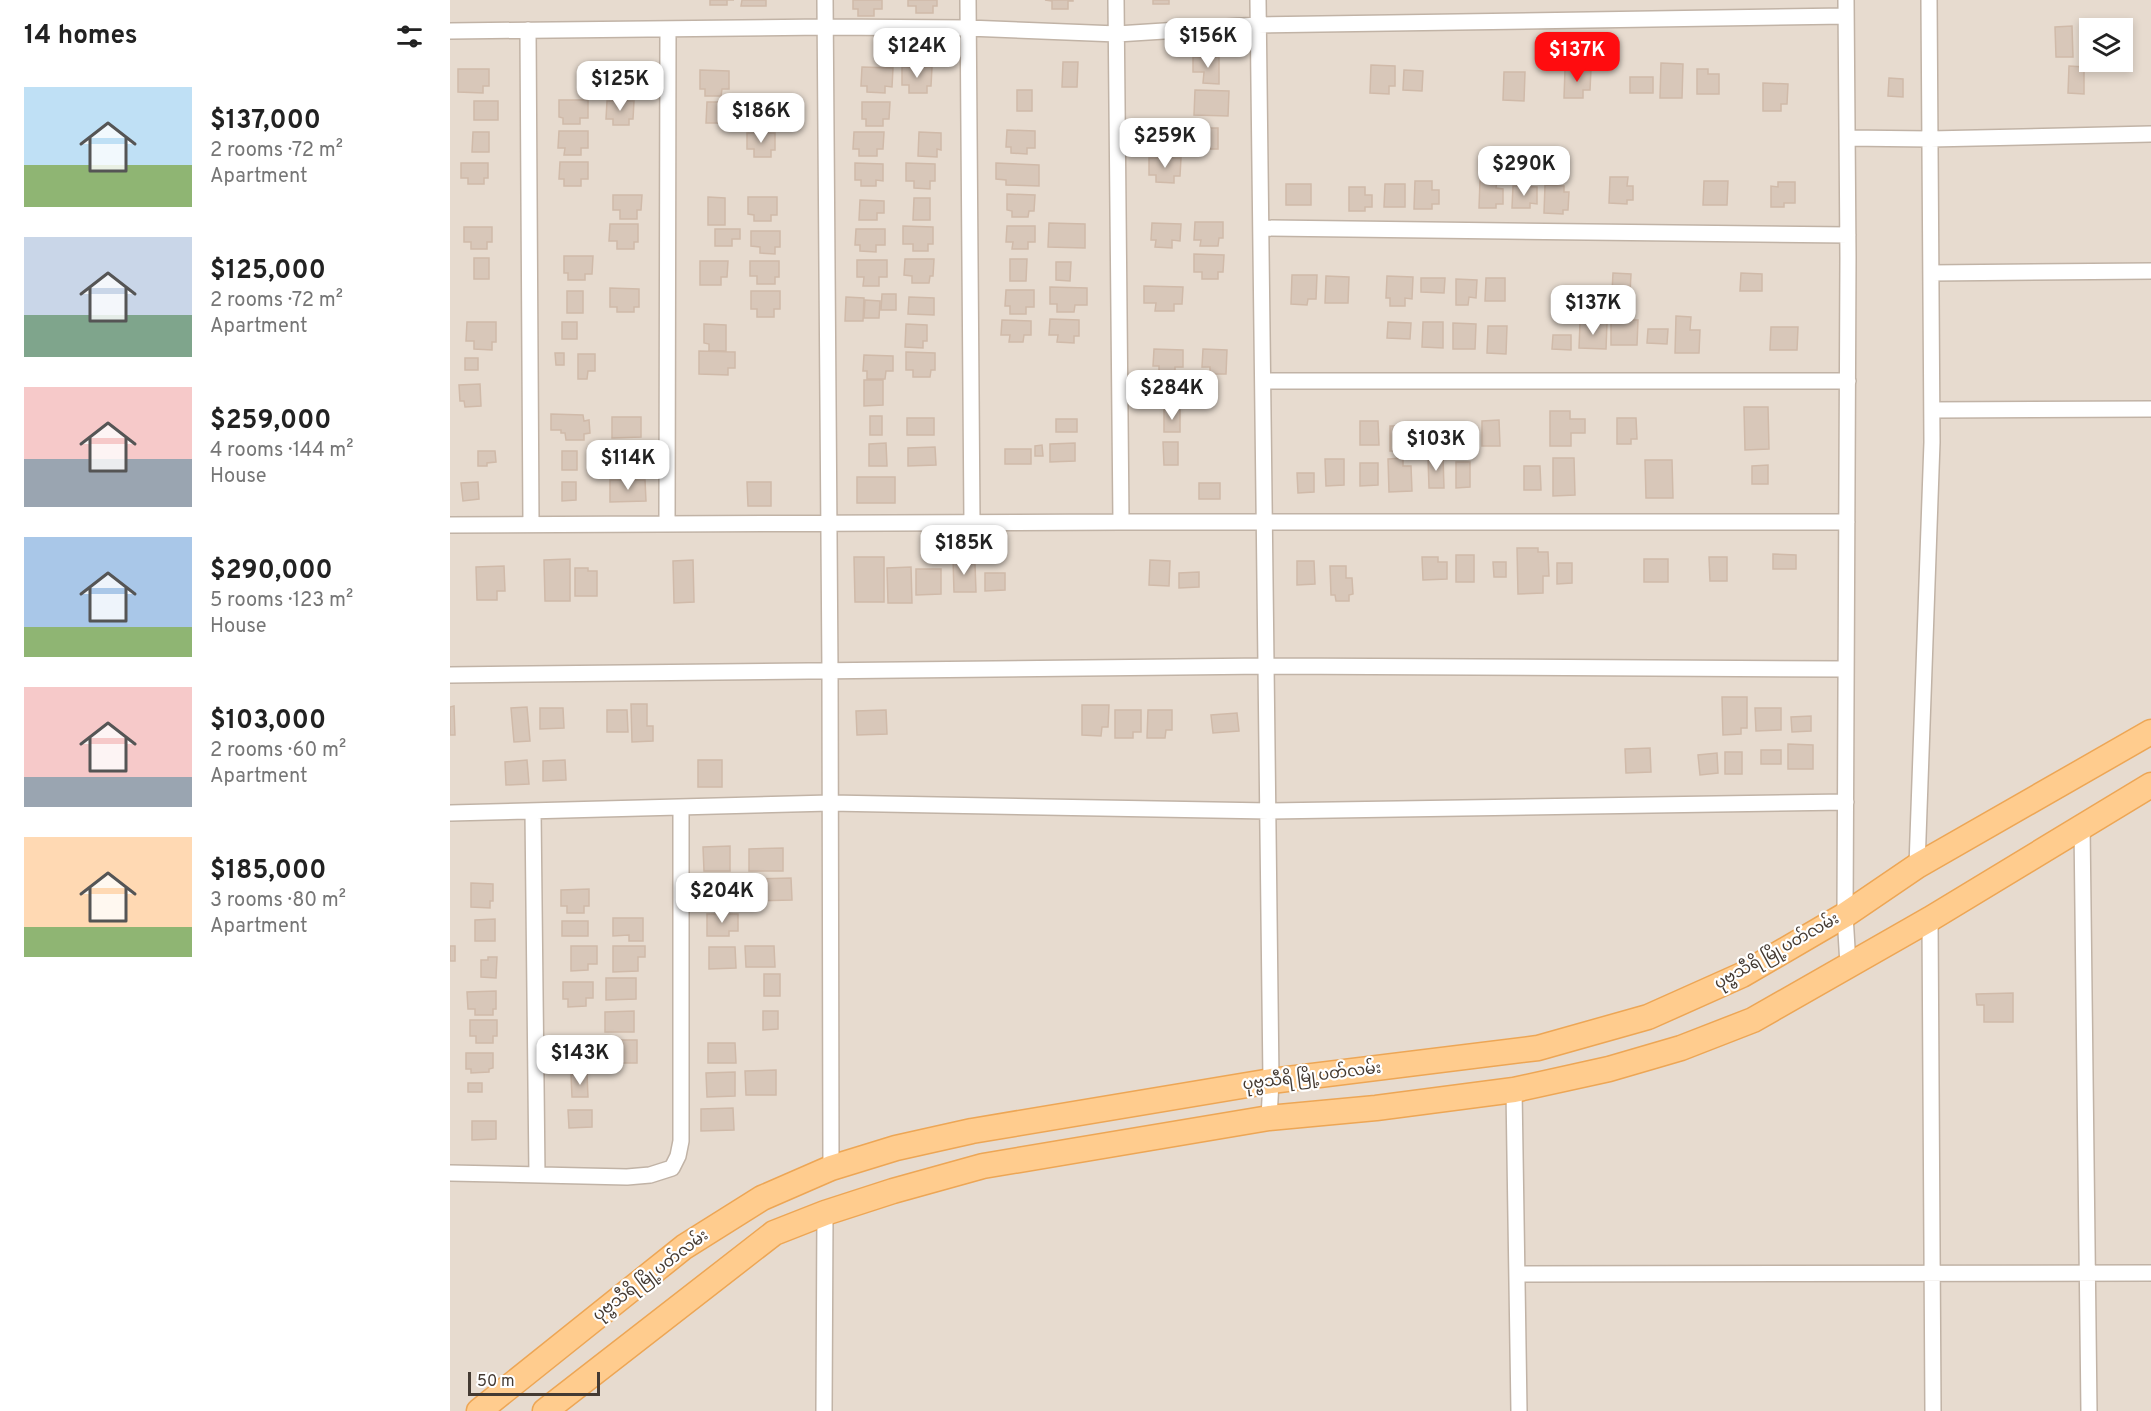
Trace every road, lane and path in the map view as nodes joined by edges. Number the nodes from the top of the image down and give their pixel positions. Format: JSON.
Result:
{"nodes":[{"id":1,"x":825,"y":0,"type":"edge"},
{"id":2,"x":968,"y":0,"type":"edge"},
{"id":3,"x":1116,"y":0,"type":"edge"},
{"id":4,"x":1258,"y":0,"type":"edge"},
{"id":5,"x":1846,"y":0,"type":"edge"},
{"id":6,"x":1929,"y":0,"type":"edge"},
{"id":7,"x":1846,"y":16,"type":"junction"},
{"id":8,"x":1258,"y":25,"type":"junction"},
{"id":9,"x":826,"y":27,"type":"junction"},
{"id":10,"x":969,"y":28,"type":"junction"},
{"id":11,"x":528,"y":30,"type":"junction"},
{"id":12,"x":668,"y":30,"type":"junction"},
{"id":13,"x":450,"y":31,"type":"edge"},
{"id":14,"x":1117,"y":34,"type":"junction"},
{"id":15,"x":2151,"y":134,"type":"edge"},
{"id":16,"x":1847,"y":138,"type":"junction"},
{"id":17,"x":1930,"y":139,"type":"junction"},
{"id":18,"x":1261,"y":228,"type":"junction"},
{"id":19,"x":1848,"y":235,"type":"junction"},
{"id":20,"x":2151,"y":272,"type":"edge"},
{"id":21,"x":1931,"y":273,"type":"junction"},
{"id":22,"x":1263,"y":381,"type":"junction"},
{"id":23,"x":1848,"y":381,"type":"junction"},
{"id":24,"x":2151,"y":409,"type":"edge"},
{"id":25,"x":1932,"y":410,"type":"junction"},
{"id":26,"x":1121,"y":522,"type":"junction"},
{"id":27,"x":1265,"y":522,"type":"junction"},
{"id":28,"x":1847,"y":522,"type":"junction"},
{"id":29,"x":972,"y":523,"type":"junction"},
{"id":30,"x":531,"y":524,"type":"junction"},
{"id":31,"x":667,"y":524,"type":"junction"},
{"id":32,"x":829,"y":524,"type":"junction"},
{"id":33,"x":450,"y":525,"type":"edge"},
{"id":34,"x":1267,"y":666,"type":"junction"},
{"id":35,"x":1846,"y":669,"type":"junction"},
{"id":36,"x":830,"y":671,"type":"junction"},
{"id":37,"x":450,"y":675,"type":"edge"},
{"id":38,"x":2151,"y":732,"type":"edge"},
{"id":39,"x":2151,"y":785,"type":"edge"},
{"id":40,"x":1846,"y":802,"type":"junction"},
{"id":41,"x":830,"y":804,"type":"junction"},
{"id":42,"x":681,"y":807,"type":"junction"},
{"id":43,"x":533,"y":811,"type":"junction"},
{"id":44,"x":1269,"y":811,"type":"junction"},
{"id":45,"x":450,"y":813,"type":"edge"},
{"id":46,"x":2082,"y":825,"type":"junction"},
{"id":47,"x":1917,"y":867,"type":"junction"},
{"id":48,"x":1845,"y":915,"type":"junction"},
{"id":49,"x":1930,"y":919,"type":"junction"},
{"id":50,"x":1848,"y":965,"type":"junction"},
{"id":51,"x":1271,"y":1081,"type":"junction"},
{"id":52,"x":1514,"y":1090,"type":"junction"},
{"id":53,"x":1269,"y":1118,"type":"junction"},
{"id":54,"x":831,"y":1168,"type":"junction"},
{"id":55,"x":450,"y":1173,"type":"edge"},
{"id":56,"x":537,"y":1175,"type":"junction"},
{"id":57,"x":825,"y":1213,"type":"junction"},
{"id":58,"x":2151,"y":1273,"type":"edge"},
{"id":59,"x":1518,"y":1274,"type":"junction"},
{"id":60,"x":1931,"y":1274,"type":"junction"},
{"id":61,"x":2086,"y":1274,"type":"junction"},
{"id":62,"x":479,"y":1411,"type":"edge"},
{"id":63,"x":545,"y":1411,"type":"edge"},
{"id":64,"x":824,"y":1411,"type":"edge"},
{"id":65,"x":1519,"y":1411,"type":"edge"},
{"id":66,"x":1933,"y":1411,"type":"edge"},
{"id":67,"x":2089,"y":1411,"type":"edge"}],
"edges":[{"from":1,"to":9,"type":"street"},
{"from":2,"to":10,"type":"street"},
{"from":3,"to":14,"type":"street"},
{"from":4,"to":8,"type":"street"},
{"from":5,"to":7,"type":"street"},
{"from":6,"to":17,"type":"street"},
{"from":7,"to":8,"type":"street"},
{"from":7,"to":16,"type":"street"},
{"from":8,"to":14,"type":"street"},
{"from":8,"to":18,"type":"street"},
{"from":9,"to":10,"type":"street"},
{"from":9,"to":12,"type":"street"},
{"from":9,"to":32,"type":"street"},
{"from":10,"to":14,"type":"street"},
{"from":10,"to":29,"type":"street"},
{"from":11,"to":12,"type":"street"},
{"from":11,"to":13,"type":"street"},
{"from":11,"to":30,"type":"street"},
{"from":12,"to":31,"type":"street"},
{"from":14,"to":26,"type":"street"},
{"from":15,"to":17,"type":"street"},
{"from":16,"to":17,"type":"street"},
{"from":16,"to":19,"type":"street"},
{"from":17,"to":21,"type":"street"},
{"from":18,"to":19,"type":"street"},
{"from":18,"to":22,"type":"street"},
{"from":19,"to":23,"type":"street"},
{"from":20,"to":21,"type":"street"},
{"from":21,"to":25,"type":"street"},
{"from":22,"to":23,"type":"street"},
{"from":22,"to":27,"type":"street"},
{"from":23,"to":28,"type":"street"},
{"from":24,"to":25,"type":"street"},
{"from":25,"to":47,"type":"street"},
{"from":26,"to":27,"type":"street"},
{"from":26,"to":29,"type":"street"},
{"from":27,"to":28,"type":"street"},
{"from":27,"to":34,"type":"street"},
{"from":28,"to":35,"type":"street"},
{"from":29,"to":32,"type":"street"},
{"from":30,"to":31,"type":"street"},
{"from":30,"to":33,"type":"street"},
{"from":31,"to":32,"type":"street"},
{"from":32,"to":36,"type":"street"},
{"from":34,"to":35,"type":"street"},
{"from":34,"to":36,"type":"street"},
{"from":34,"to":44,"type":"street"},
{"from":35,"to":40,"type":"street"},
{"from":36,"to":37,"type":"street"},
{"from":36,"to":41,"type":"street"},
{"from":38,"to":47,"type":"main road","name":"ပုဗ္ဗသီရိ မြို့ပတ်လမ်း"},
{"from":39,"to":46,"type":"main road"},
{"from":40,"to":44,"type":"street"},
{"from":40,"to":48,"type":"street"},
{"from":41,"to":42,"type":"street"},
{"from":41,"to":44,"type":"street"},
{"from":41,"to":54,"type":"street"},
{"from":42,"to":43,"type":"street"},
{"from":42,"to":56,"type":"street"},
{"from":43,"to":45,"type":"street"},
{"from":43,"to":56,"type":"street"},
{"from":44,"to":51,"type":"street"},
{"from":46,"to":49,"type":"main road"},
{"from":46,"to":61,"type":"street"},
{"from":47,"to":48,"type":"main road","name":"ပုဗ္ဗသီရိ မြို့ပတ်လမ်း"},
{"from":48,"to":50,"type":"street"},
{"from":48,"to":51,"type":"main road","name":"ပုဗ္ဗသီရိ မြို့ပတ်လမ်း"},
{"from":49,"to":50,"type":"main road"},
{"from":49,"to":60,"type":"street"},
{"from":50,"to":52,"type":"main road"},
{"from":51,"to":53,"type":"street"},
{"from":51,"to":54,"type":"main road","name":"ပုဗ္ဗသီရိ မြို့ပတ်လမ်း"},
{"from":52,"to":53,"type":"main road"},
{"from":52,"to":59,"type":"street"},
{"from":53,"to":57,"type":"main road"},
{"from":54,"to":62,"type":"main road","name":"ပုဗ္ဗသီရိ မြို့ပတ်လမ်း"},
{"from":55,"to":56,"type":"street"},
{"from":57,"to":63,"type":"main road"},
{"from":57,"to":64,"type":"street"},
{"from":58,"to":61,"type":"street"},
{"from":59,"to":60,"type":"street"},
{"from":59,"to":65,"type":"street"},
{"from":60,"to":61,"type":"street"},
{"from":60,"to":66,"type":"street"},
{"from":61,"to":67,"type":"street"}]}
